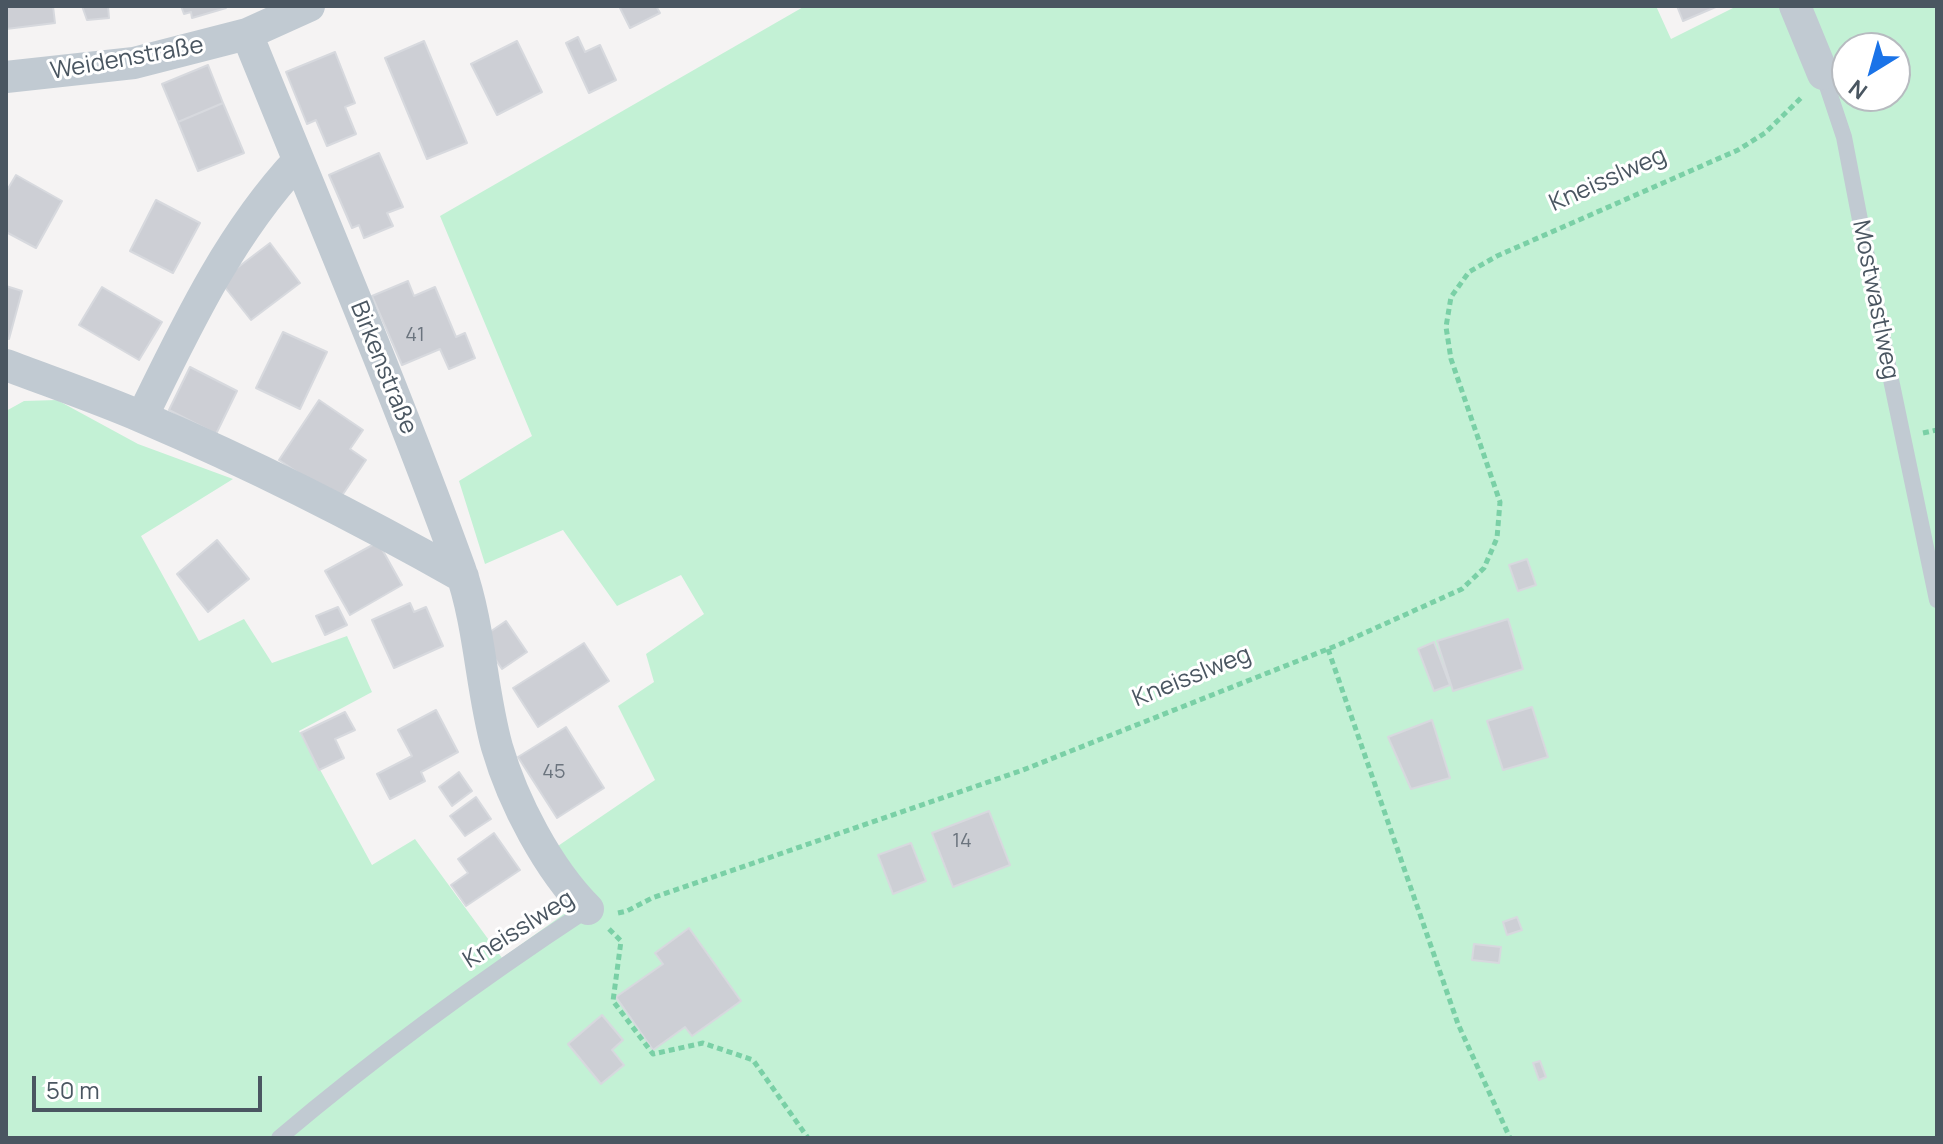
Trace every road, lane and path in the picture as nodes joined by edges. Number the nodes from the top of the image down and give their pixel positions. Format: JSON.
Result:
{"nodes":[{"id":1,"x":309,"y":6,"type":"edge"},
{"id":2,"x":1795,"y":6,"type":"edge"},
{"id":3,"x":247,"y":34,"type":"junction"},
{"id":4,"x":1823,"y":74,"type":"junction"},
{"id":5,"x":6,"y":77,"type":"edge"},
{"id":6,"x":298,"y":161,"type":"junction"},
{"id":7,"x":6,"y":365,"type":"edge"},
{"id":8,"x":142,"y":417,"type":"junction"},
{"id":9,"x":463,"y":577,"type":"junction"},
{"id":10,"x":1937,"y":600,"type":"edge"},
{"id":11,"x":1328,"y":649,"type":"junction"},
{"id":12,"x":588,"y":909,"type":"junction"},
{"id":13,"x":279,"y":1138,"type":"edge"},
{"id":14,"x":808,"y":1138,"type":"edge"},
{"id":15,"x":1510,"y":1138,"type":"edge"}],
"edges":[{"from":1,"to":3,"type":"street"},
{"from":2,"to":4,"type":"street","name":"Mostwastlweg"},
{"from":3,"to":5,"type":"street","name":"Weidenstraße"},
{"from":3,"to":6,"type":"street","name":"Birkenstraße"},
{"from":4,"to":10,"type":"lane","name":"Mostwastlweg"},
{"from":4,"to":11,"type":"path","name":"Kneisslweg"},
{"from":6,"to":8,"type":"street"},
{"from":6,"to":9,"type":"street","name":"Birkenstraße"},
{"from":7,"to":8,"type":"street"},
{"from":8,"to":9,"type":"street"},
{"from":9,"to":12,"type":"street","name":"Birkenstraße"},
{"from":11,"to":12,"type":"path","name":"Kneisslweg"},
{"from":11,"to":15,"type":"path"},
{"from":12,"to":13,"type":"lane","name":"Kneisslweg"},
{"from":12,"to":14,"type":"path"}]}
